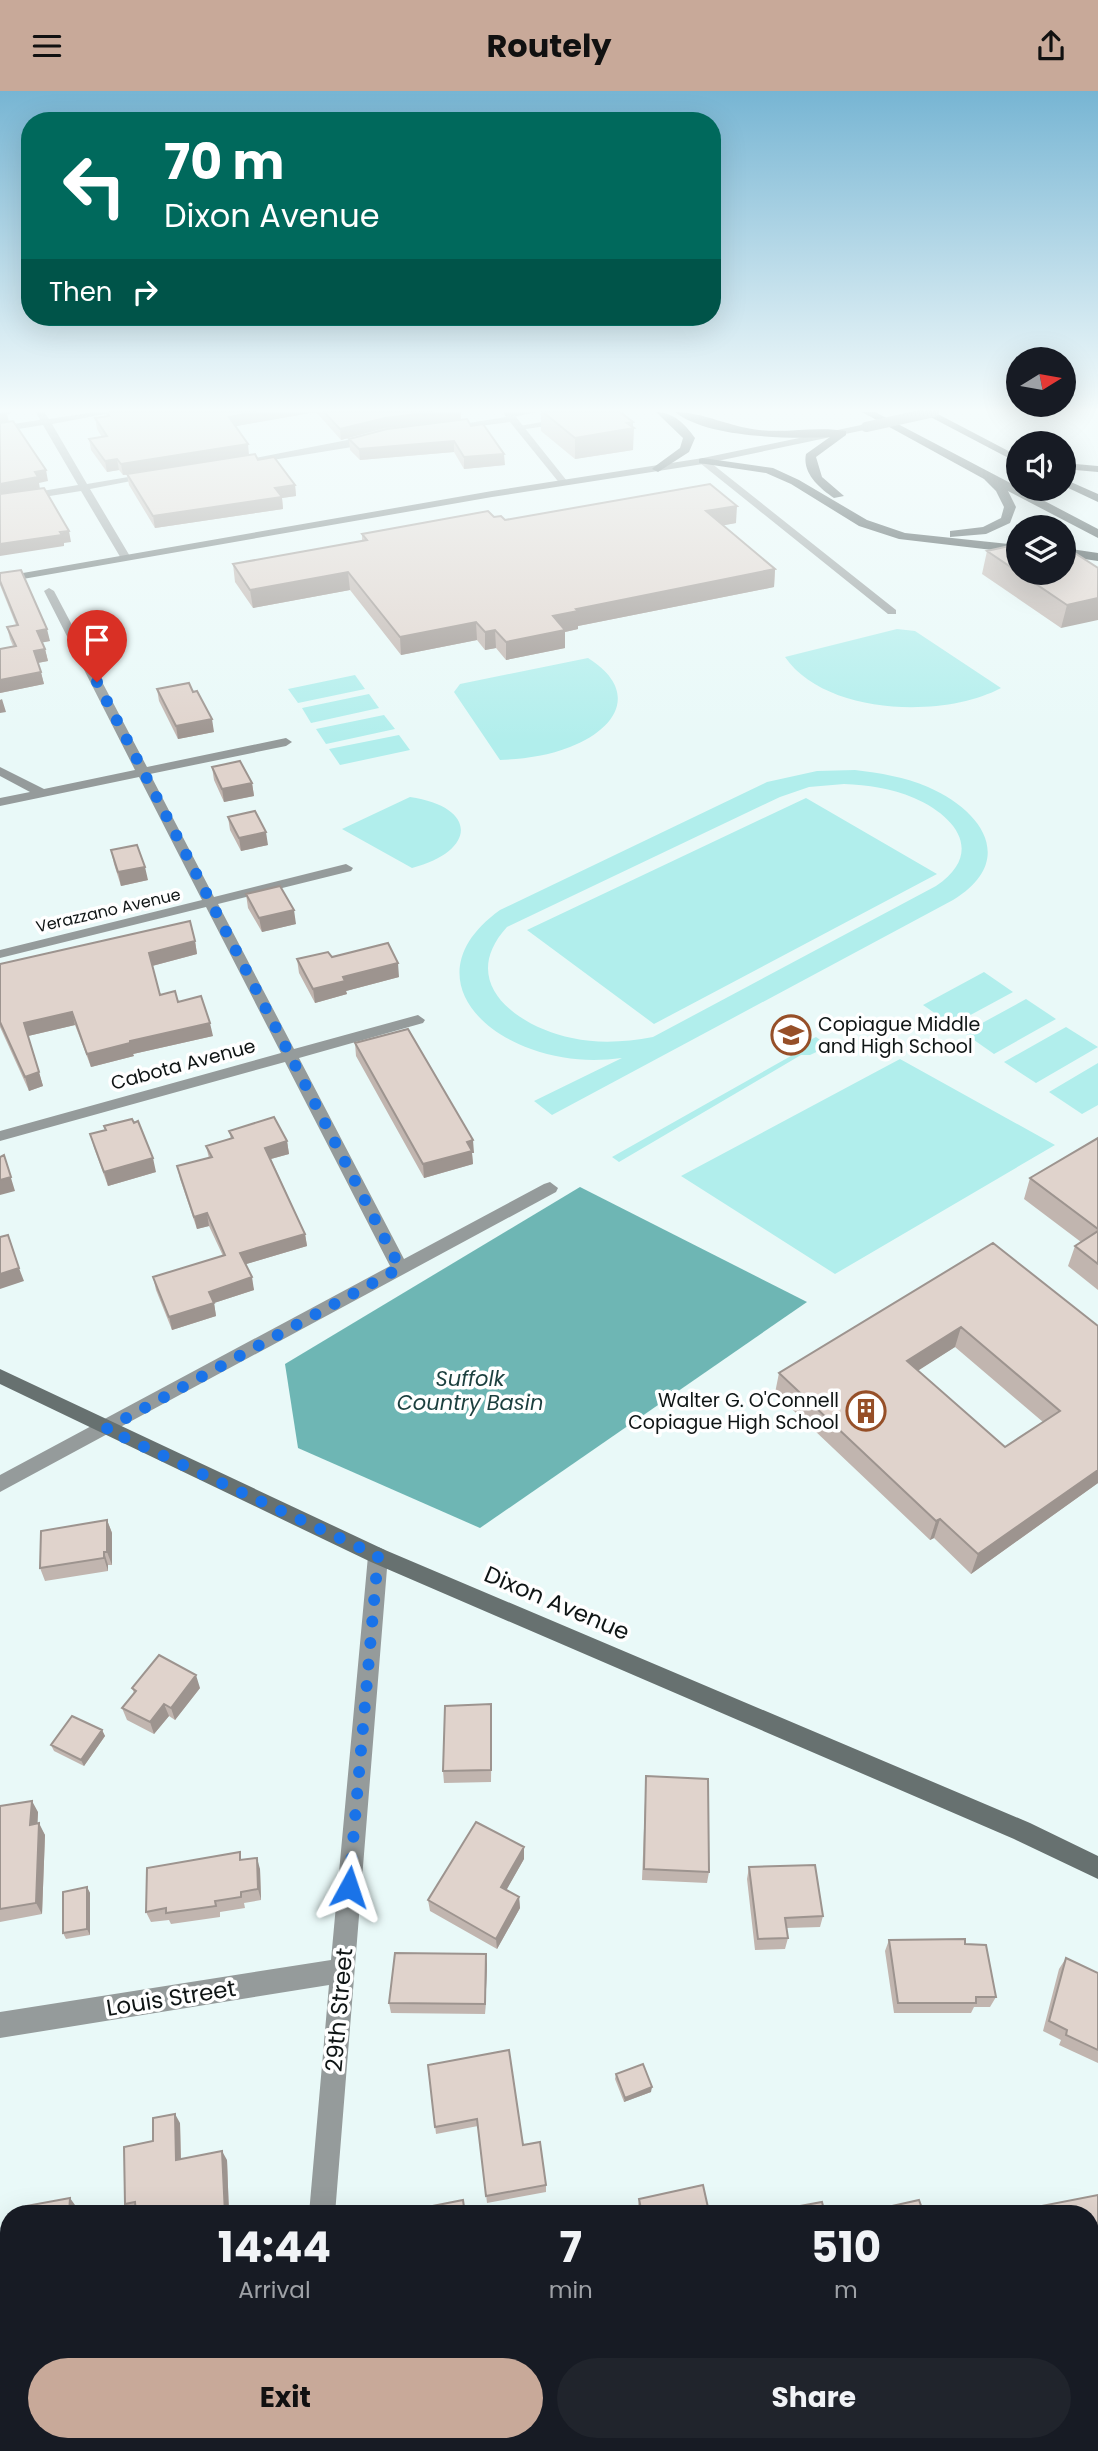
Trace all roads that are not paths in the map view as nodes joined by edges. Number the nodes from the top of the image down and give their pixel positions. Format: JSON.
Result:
{"nodes":[{"id":1,"x":104,"y":522,"type":"edge"},
{"id":2,"x":335,"y":522,"type":"edge"},
{"id":3,"x":779,"y":522,"type":"edge"},
{"id":4,"x":862,"y":522,"type":"edge"},
{"id":5,"x":890,"y":522,"type":"edge"},
{"id":6,"x":1002,"y":522,"type":"edge"},
{"id":7,"x":1075,"y":522,"type":"edge"},
{"id":8,"x":1098,"y":534,"type":"edge"},
{"id":9,"x":1006,"y":548,"type":"edge"},
{"id":10,"x":1076,"y":554,"type":"edge"},
{"id":11,"x":1098,"y":557,"type":"edge"},
{"id":12,"x":126,"y":558,"type":"junction"},
{"id":13,"x":0,"y":580,"type":"edge"},
{"id":14,"x":50,"y":591,"type":"dead end"},
{"id":15,"x":892,"y":613,"type":"dead end"},
{"id":16,"x":286,"y":742,"type":"dead end"},
{"id":17,"x":0,"y":771,"type":"edge"},
{"id":18,"x":144,"y":772,"type":"junction"},
{"id":19,"x":42,"y":793,"type":"junction"},
{"id":20,"x":0,"y":802,"type":"edge"},
{"id":21,"x":346,"y":868,"type":"dead end"},
{"id":22,"x":212,"y":904,"type":"junction"},
{"id":23,"x":0,"y":954,"type":"edge"},
{"id":24,"x":418,"y":1020,"type":"dead end"},
{"id":25,"x":292,"y":1056,"type":"junction"},
{"id":26,"x":0,"y":1136,"type":"edge"},
{"id":27,"x":550,"y":1188,"type":"dead end"},
{"id":28,"x":400,"y":1268,"type":"junction"},
{"id":29,"x":0,"y":1376,"type":"edge"},
{"id":30,"x":106,"y":1429,"type":"junction"},
{"id":31,"x":0,"y":1484,"type":"edge"},
{"id":32,"x":378,"y":1556,"type":"junction"},
{"id":33,"x":1098,"y":1868,"type":"edge"},
{"id":34,"x":342,"y":1971,"type":"junction"},
{"id":35,"x":0,"y":2025,"type":"edge"},
{"id":36,"x":323,"y":2205,"type":"edge"}],
"edges":[{"from":1,"to":12,"type":"street"},
{"from":2,"to":12,"type":"main road"},
{"from":3,"to":15,"type":"street"},
{"from":4,"to":9,"type":"highway"},
{"from":5,"to":6,"type":"highway"},
{"from":7,"to":8,"type":"highway"},
{"from":10,"to":11,"type":"highway"},
{"from":12,"to":13,"type":"main road"},
{"from":14,"to":18,"type":"street"},
{"from":16,"to":18,"type":"street"},
{"from":17,"to":19,"type":"street"},
{"from":18,"to":19,"type":"street"},
{"from":18,"to":22,"type":"street"},
{"from":19,"to":20,"type":"street"},
{"from":21,"to":22,"type":"street","name":"Verazzano Avenue"},
{"from":22,"to":23,"type":"street","name":"Verazzano Avenue"},
{"from":22,"to":25,"type":"street"},
{"from":24,"to":25,"type":"street","name":"Cabota Avenue"},
{"from":25,"to":26,"type":"street","name":"Cabota Avenue"},
{"from":25,"to":28,"type":"street"},
{"from":27,"to":28,"type":"street"},
{"from":28,"to":30,"type":"street"},
{"from":29,"to":30,"type":"main road","name":"Dixon Avenue"},
{"from":30,"to":31,"type":"street"},
{"from":30,"to":32,"type":"main road","name":"Dixon Avenue"},
{"from":32,"to":33,"type":"main road","name":"Dixon Avenue"},
{"from":32,"to":34,"type":"street","name":"29th Street"},
{"from":34,"to":35,"type":"street","name":"Louis Street"},
{"from":34,"to":36,"type":"street","name":"29th Street"}]}
